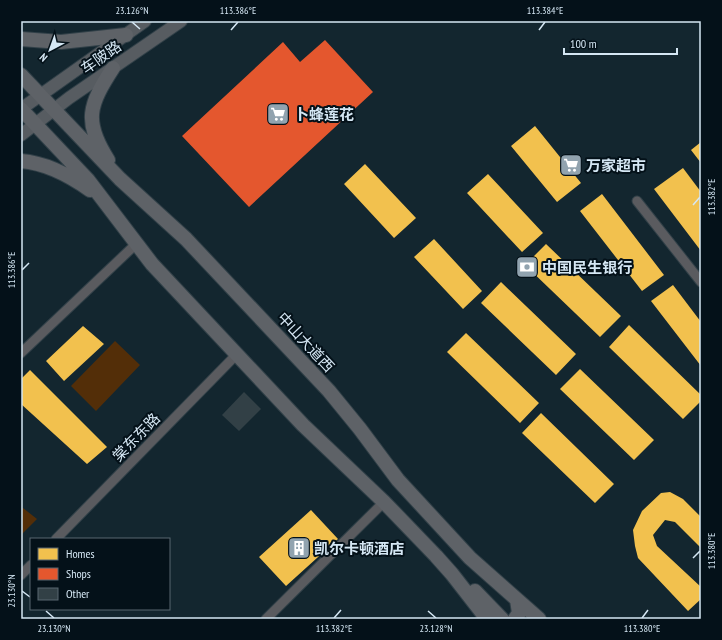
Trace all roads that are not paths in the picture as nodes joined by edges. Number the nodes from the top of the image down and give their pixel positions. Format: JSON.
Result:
{"nodes":[{"id":1,"x":145,"y":21,"type":"edge"},
{"id":2,"x":181,"y":21,"type":"edge"},
{"id":3,"x":126,"y":34,"type":"junction"},
{"id":4,"x":21,"y":39,"type":"edge"},
{"id":5,"x":113,"y":68,"type":"junction"},
{"id":6,"x":21,"y":75,"type":"edge"},
{"id":7,"x":40,"y":96,"type":"junction"},
{"id":8,"x":21,"y":109,"type":"edge"},
{"id":9,"x":54,"y":110,"type":"junction"},
{"id":10,"x":35,"y":124,"type":"junction"},
{"id":11,"x":21,"y":135,"type":"edge"},
{"id":12,"x":79,"y":137,"type":"junction"},
{"id":13,"x":61,"y":152,"type":"junction"},
{"id":14,"x":21,"y":161,"type":"edge"},
{"id":15,"x":120,"y":179,"type":"junction"},
{"id":16,"x":637,"y":201,"type":"dead end"},
{"id":17,"x":108,"y":206,"type":"junction"},
{"id":18,"x":136,"y":244,"type":"junction"},
{"id":19,"x":701,"y":282,"type":"edge"},
{"id":20,"x":21,"y":354,"type":"edge"},
{"id":21,"x":237,"y":354,"type":"junction"},
{"id":22,"x":384,"y":502,"type":"junction"},
{"id":23,"x":57,"y":538,"type":"edge"},
{"id":24,"x":30,"y":566,"type":"edge"},
{"id":25,"x":452,"y":574,"type":"junction"},
{"id":26,"x":21,"y":575,"type":"edge"},
{"id":27,"x":517,"y":600,"type":"junction"},
{"id":28,"x":266,"y":619,"type":"edge"},
{"id":29,"x":487,"y":619,"type":"edge"},
{"id":30,"x":502,"y":619,"type":"edge"},
{"id":31,"x":515,"y":619,"type":"edge"},
{"id":32,"x":539,"y":619,"type":"edge"}],
"edges":[{"from":1,"to":3,"type":"main road","name":"车陂路"},
{"from":2,"to":5,"type":"main road","name":"车陂路"},
{"from":3,"to":4,"type":"highway"},
{"from":3,"to":7,"type":"main road","name":"车陂路"},
{"from":5,"to":9,"type":"main road","name":"车陂路"},
{"from":5,"to":15,"type":"highway"},
{"from":6,"to":7,"type":"highway","name":"中山大道西"},
{"from":7,"to":8,"type":"main road","name":"车陂路"},
{"from":7,"to":9,"type":"highway","name":"中山大道西"},
{"from":8,"to":10,"type":"highway"},
{"from":9,"to":10,"type":"main road","name":"车陂路"},
{"from":9,"to":12,"type":"highway","name":"中山大道西"},
{"from":10,"to":11,"type":"main road","name":"车陂路"},
{"from":10,"to":13,"type":"highway"},
{"from":12,"to":13,"type":"highway"},
{"from":12,"to":15,"type":"highway","name":"中山大道西"},
{"from":13,"to":17,"type":"highway"},
{"from":14,"to":17,"type":"highway"},
{"from":15,"to":27,"type":"highway","name":"中山大道西"},
{"from":16,"to":19,"type":"street"},
{"from":17,"to":18,"type":"highway"},
{"from":18,"to":20,"type":"street"},
{"from":18,"to":21,"type":"highway"},
{"from":21,"to":22,"type":"highway"},
{"from":21,"to":23,"type":"street","name":"棠东东路"},
{"from":22,"to":25,"type":"highway"},
{"from":22,"to":28,"type":"street"},
{"from":24,"to":26,"type":"street"},
{"from":25,"to":29,"type":"highway"},
{"from":25,"to":30,"type":"highway"},
{"from":27,"to":31,"type":"highway"},
{"from":27,"to":32,"type":"highway","name":"中山大道西"}]}
